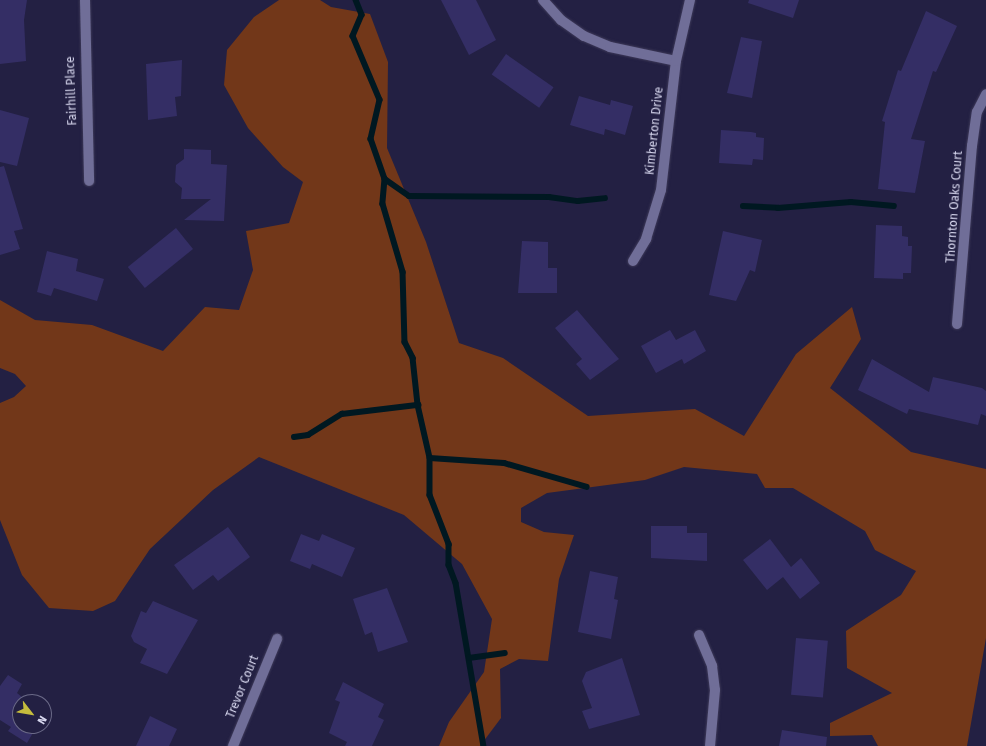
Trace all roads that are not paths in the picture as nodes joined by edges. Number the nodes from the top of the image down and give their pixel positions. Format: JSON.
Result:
{"nodes":[{"id":1,"x":85,"y":0,"type":"edge"},
{"id":2,"x":543,"y":0,"type":"edge"},
{"id":3,"x":690,"y":0,"type":"edge"},
{"id":4,"x":676,"y":61,"type":"junction"},
{"id":5,"x":986,"y":94,"type":"edge"},
{"id":6,"x":89,"y":181,"type":"dead end"},
{"id":7,"x":633,"y":261,"type":"dead end"},
{"id":8,"x":957,"y":324,"type":"dead end"},
{"id":9,"x":699,"y":635,"type":"dead end"},
{"id":10,"x":277,"y":639,"type":"dead end"},
{"id":11,"x":233,"y":746,"type":"edge"},
{"id":12,"x":710,"y":746,"type":"edge"}],
"edges":[{"from":1,"to":6,"type":"street","name":"Fairhill Place"},
{"from":2,"to":4,"type":"street"},
{"from":3,"to":4,"type":"street","name":"Kimberton Drive"},
{"from":4,"to":7,"type":"street","name":"Kimberton Drive"},
{"from":5,"to":8,"type":"street","name":"Thornton Oaks Court"},
{"from":9,"to":12,"type":"street"},
{"from":10,"to":11,"type":"street","name":"Trevor Court"}]}
